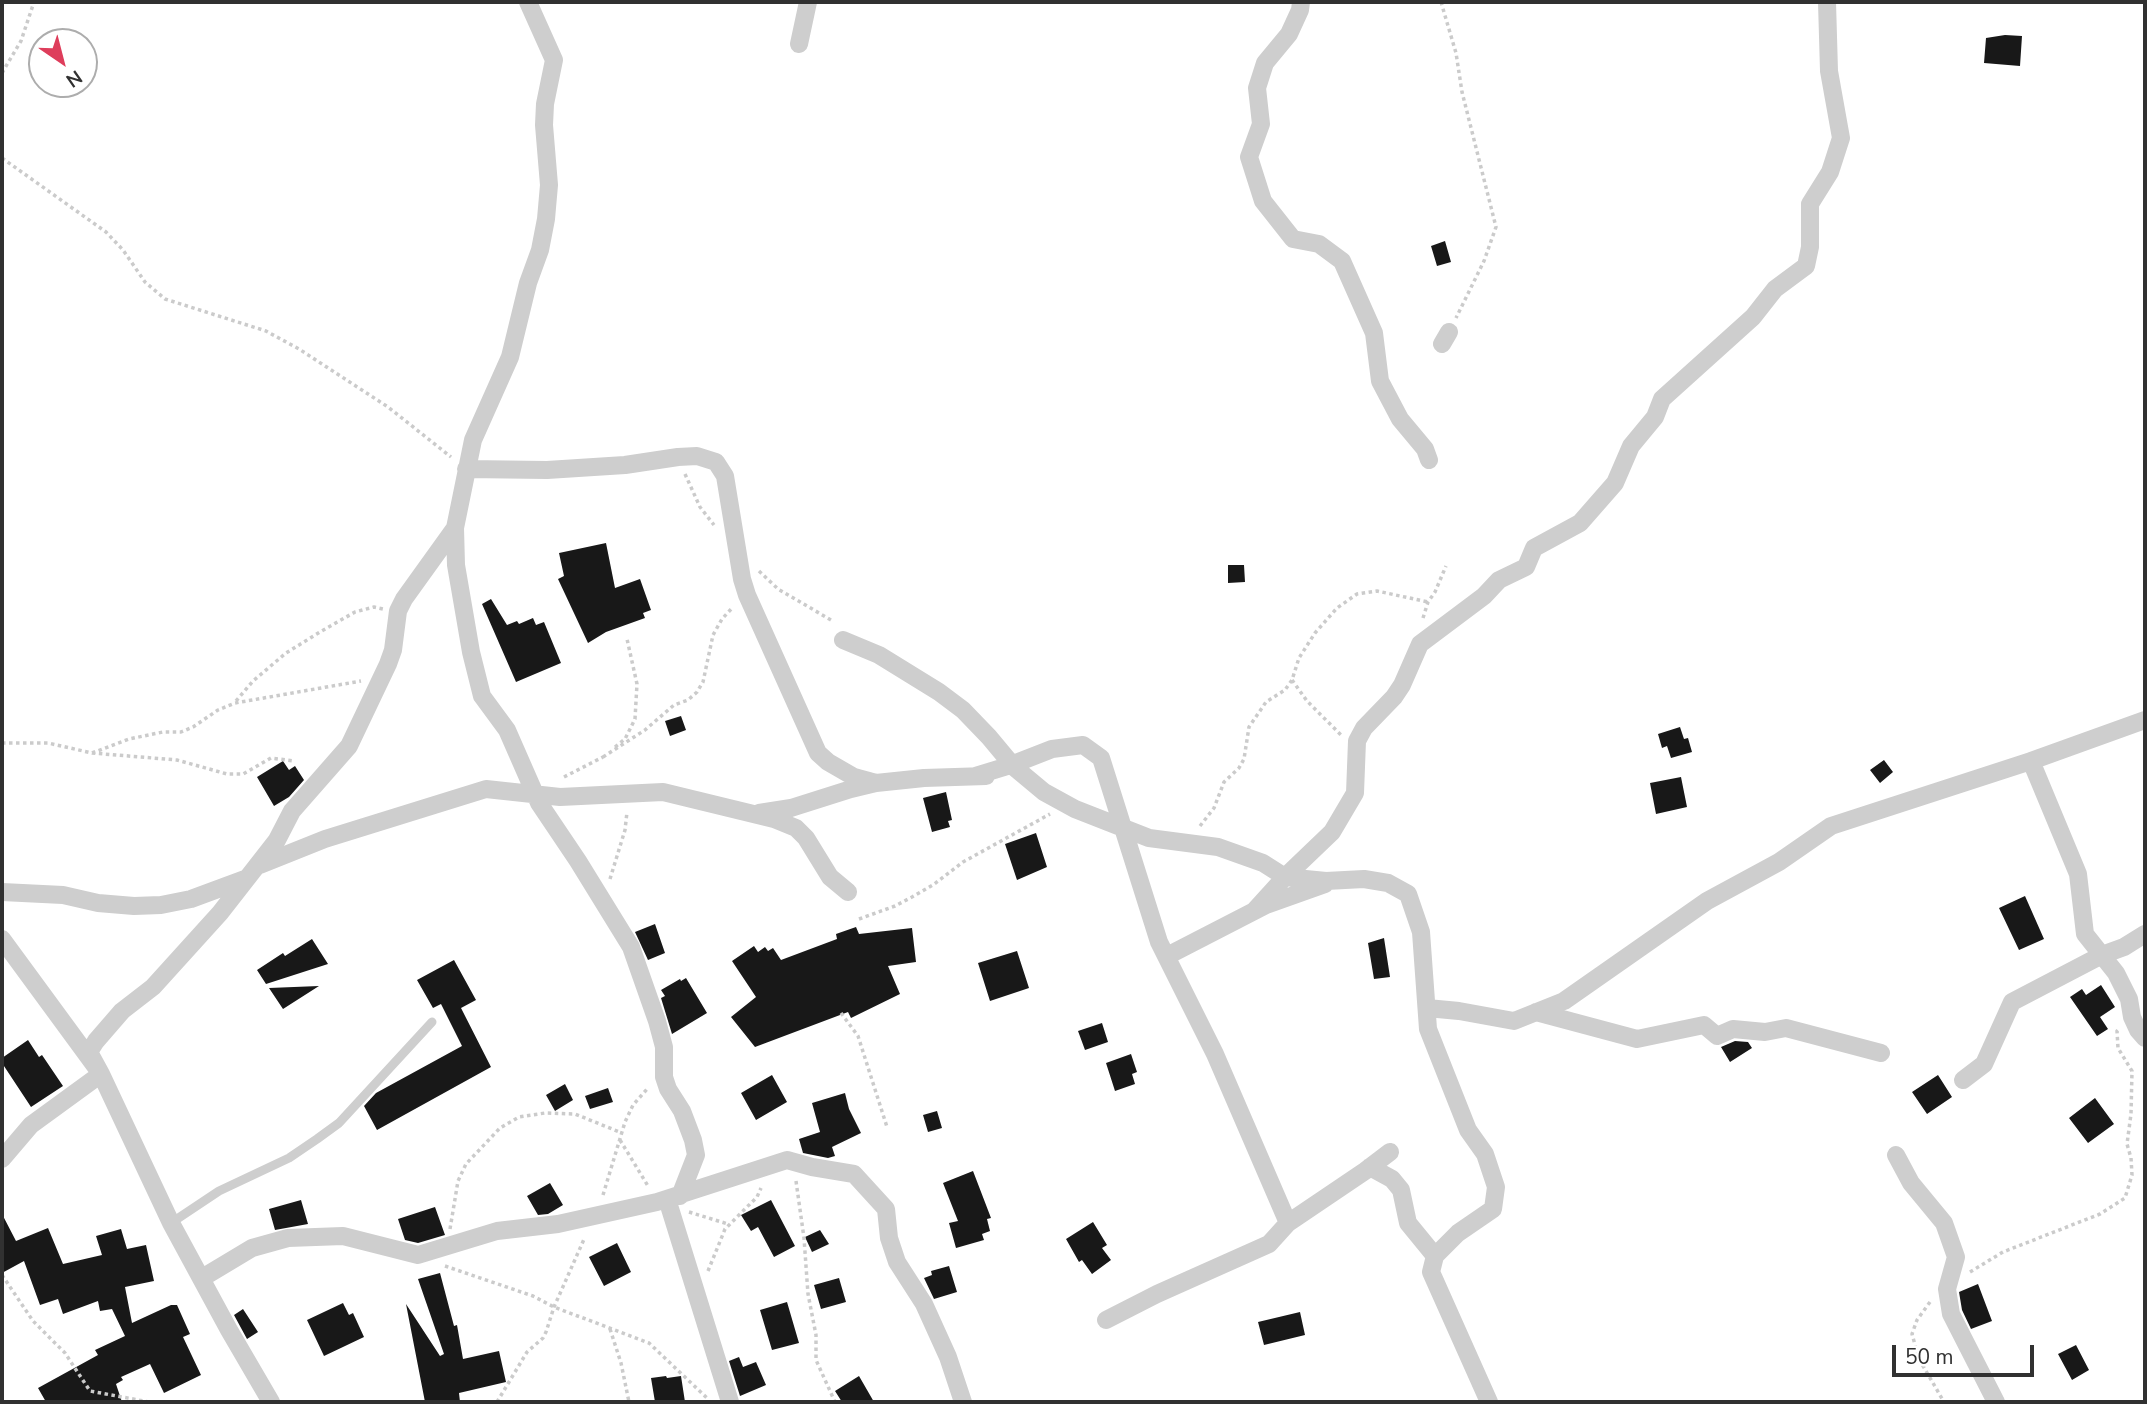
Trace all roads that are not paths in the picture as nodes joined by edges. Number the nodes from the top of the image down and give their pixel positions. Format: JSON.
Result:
{"nodes":[{"id":1,"x":528,"y":2,"type":"edge"},
{"id":2,"x":808,"y":2,"type":"edge"},
{"id":3,"x":1301,"y":2,"type":"edge"},
{"id":4,"x":1827,"y":2,"type":"edge"},
{"id":5,"x":799,"y":44,"type":"dead end"},
{"id":6,"x":1429,"y":460,"type":"dead end"},
{"id":7,"x":466,"y":469,"type":"junction"},
{"id":8,"x":455,"y":528,"type":"junction"},
{"id":9,"x":843,"y":640,"type":"dead end"},
{"id":10,"x":2145,"y":720,"type":"edge"},
{"id":11,"x":2031,"y":761,"type":"junction"},
{"id":12,"x":1012,"y":765,"type":"junction"},
{"id":13,"x":975,"y":776,"type":"junction"},
{"id":14,"x":1028,"y":779,"type":"junction"},
{"id":15,"x":876,"y":783,"type":"junction"},
{"id":16,"x":534,"y":793,"type":"junction"},
{"id":17,"x":753,"y":814,"type":"junction"},
{"id":18,"x":1121,"y":827,"type":"junction"},
{"id":19,"x":255,"y":871,"type":"junction"},
{"id":20,"x":1285,"y":877,"type":"junction"},
{"id":21,"x":1335,"y":881,"type":"junction"},
{"id":22,"x":2,"y":892,"type":"edge"},
{"id":23,"x":848,"y":892,"type":"dead end"},
{"id":24,"x":1255,"y":910,"type":"junction"},
{"id":25,"x":2145,"y":934,"type":"edge"},
{"id":26,"x":2,"y":939,"type":"edge"},
{"id":27,"x":2102,"y":955,"type":"junction"},
{"id":28,"x":1167,"y":956,"type":"junction"},
{"id":29,"x":1427,"y":1008,"type":"junction"},
{"id":30,"x":1536,"y":1012,"type":"junction"},
{"id":31,"x":432,"y":1022,"type":"dead end"},
{"id":32,"x":2145,"y":1038,"type":"edge"},
{"id":33,"x":1881,"y":1053,"type":"dead end"},
{"id":34,"x":101,"y":1074,"type":"junction"},
{"id":35,"x":1963,"y":1080,"type":"dead end"},
{"id":36,"x":1390,"y":1152,"type":"dead end"},
{"id":37,"x":1896,"y":1155,"type":"dead end"},
{"id":38,"x":2,"y":1159,"type":"edge"},
{"id":39,"x":1370,"y":1167,"type":"junction"},
{"id":40,"x":671,"y":1202,"type":"junction"},
{"id":41,"x":171,"y":1223,"type":"junction"},
{"id":42,"x":1288,"y":1223,"type":"junction"},
{"id":43,"x":1434,"y":1256,"type":"junction"},
{"id":44,"x":202,"y":1278,"type":"junction"},
{"id":45,"x":1106,"y":1320,"type":"dead end"},
{"id":46,"x":271,"y":1402,"type":"edge"},
{"id":47,"x":730,"y":1402,"type":"edge"},
{"id":48,"x":964,"y":1402,"type":"edge"},
{"id":49,"x":1489,"y":1402,"type":"edge"},
{"id":50,"x":1996,"y":1402,"type":"edge"}],
"edges":[{"from":1,"to":7,"type":"street"},
{"from":2,"to":5,"type":"street"},
{"from":3,"to":6,"type":"street"},
{"from":4,"to":20,"type":"street"},
{"from":7,"to":8,"type":"street"},
{"from":7,"to":15,"type":"street"},
{"from":8,"to":16,"type":"street"},
{"from":8,"to":19,"type":"street"},
{"from":9,"to":12,"type":"street"},
{"from":10,"to":11,"type":"street"},
{"from":11,"to":27,"type":"street"},
{"from":11,"to":30,"type":"street"},
{"from":12,"to":13,"type":"street"},
{"from":12,"to":14,"type":"street"},
{"from":12,"to":18,"type":"street"},
{"from":13,"to":14,"type":"street"},
{"from":13,"to":15,"type":"street"},
{"from":14,"to":18,"type":"street"},
{"from":15,"to":17,"type":"street"},
{"from":16,"to":17,"type":"street"},
{"from":16,"to":19,"type":"street"},
{"from":16,"to":40,"type":"street"},
{"from":17,"to":23,"type":"street"},
{"from":18,"to":20,"type":"street"},
{"from":18,"to":28,"type":"street"},
{"from":19,"to":22,"type":"street"},
{"from":19,"to":34,"type":"street"},
{"from":20,"to":21,"type":"street"},
{"from":20,"to":24,"type":"street"},
{"from":21,"to":24,"type":"street"},
{"from":21,"to":29,"type":"street"},
{"from":24,"to":28,"type":"street"},
{"from":25,"to":27,"type":"street"},
{"from":26,"to":34,"type":"street"},
{"from":27,"to":32,"type":"street"},
{"from":27,"to":35,"type":"street"},
{"from":28,"to":42,"type":"street"},
{"from":29,"to":30,"type":"street"},
{"from":29,"to":43,"type":"street"},
{"from":30,"to":33,"type":"street"},
{"from":31,"to":41,"type":"lane"},
{"from":34,"to":38,"type":"street"},
{"from":34,"to":41,"type":"street"},
{"from":36,"to":39,"type":"street"},
{"from":37,"to":50,"type":"street"},
{"from":39,"to":42,"type":"street"},
{"from":39,"to":43,"type":"street"},
{"from":40,"to":44,"type":"street"},
{"from":40,"to":47,"type":"street"},
{"from":40,"to":48,"type":"street"},
{"from":41,"to":44,"type":"street"},
{"from":42,"to":45,"type":"street"},
{"from":43,"to":49,"type":"street"},
{"from":44,"to":46,"type":"street"}]}
